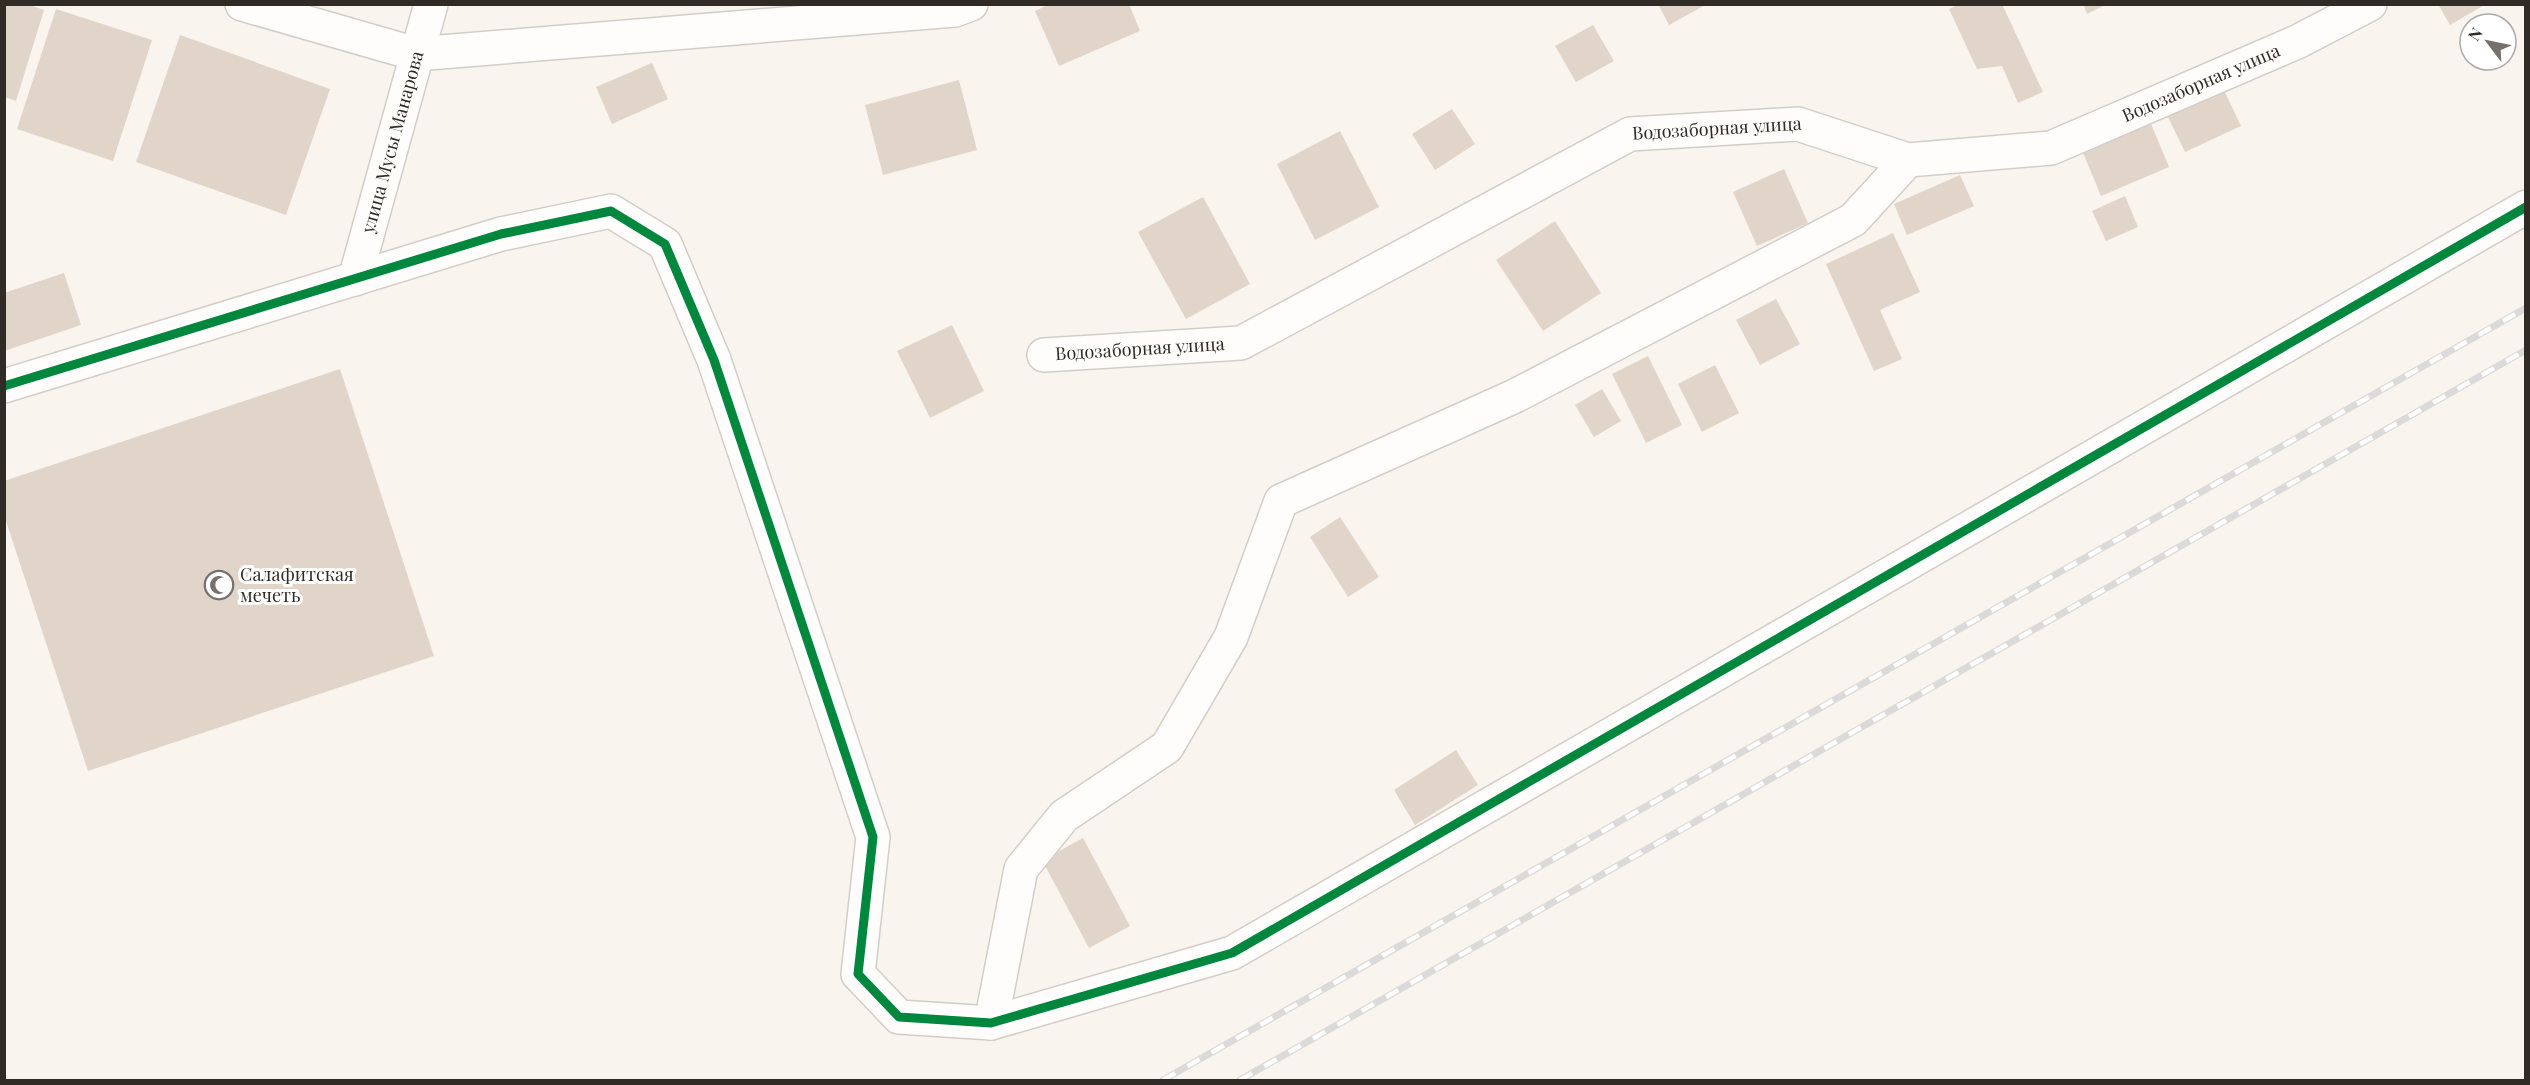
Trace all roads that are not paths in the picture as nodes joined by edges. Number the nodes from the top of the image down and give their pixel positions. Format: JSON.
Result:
{"nodes":[{"id":1,"x":242,"y":4,"type":"edge"},
{"id":2,"x":431,"y":4,"type":"edge"},
{"id":3,"x":2370,"y":4,"type":"edge"},
{"id":4,"x":961,"y":6,"type":"edge"},
{"id":5,"x":416,"y":54,"type":"junction"},
{"id":6,"x":1908,"y":160,"type":"junction"},
{"id":7,"x":2526,"y":207,"type":"edge"},
{"id":8,"x":355,"y":279,"type":"junction"},
{"id":9,"x":1044,"y":355,"type":"dead end"},
{"id":10,"x":4,"y":386,"type":"edge"},
{"id":11,"x":991,"y":1023,"type":"junction"}],
"edges":[{"from":1,"to":5,"type":"street"},
{"from":2,"to":5,"type":"street","name":"улица Мусы Манарова"},
{"from":3,"to":6,"type":"street","name":"Водозаборная улица"},
{"from":4,"to":5,"type":"street"},
{"from":5,"to":8,"type":"street","name":"улица Мусы Манарова"},
{"from":6,"to":9,"type":"street","name":"Водозаборная улица"},
{"from":6,"to":11,"type":"street"},
{"from":7,"to":11,"type":"street"},
{"from":8,"to":10,"type":"street"},
{"from":8,"to":11,"type":"street"}]}
